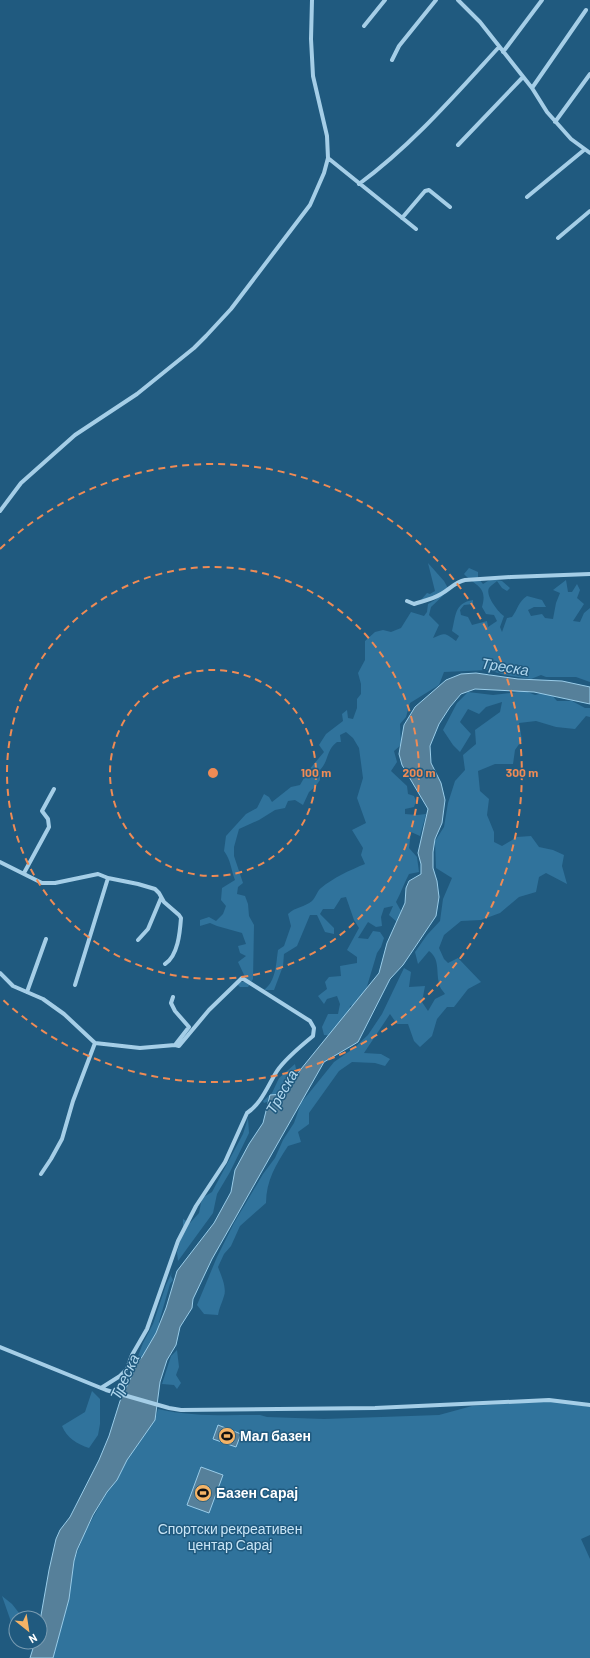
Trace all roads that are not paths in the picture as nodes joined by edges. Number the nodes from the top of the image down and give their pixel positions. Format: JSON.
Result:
{"nodes":[{"id":1,"x":312,"y":0,"type":"edge"},
{"id":2,"x":385,"y":0,"type":"edge"},
{"id":3,"x":436,"y":0,"type":"edge"},
{"id":4,"x":458,"y":0,"type":"edge"},
{"id":5,"x":542,"y":0,"type":"edge"},
{"id":6,"x":586,"y":10,"type":"dead end"},
{"id":7,"x":364,"y":26,"type":"dead end"},
{"id":8,"x":499,"y":47,"type":"junction"},
{"id":9,"x":503,"y":52,"type":"junction"},
{"id":10,"x":392,"y":60,"type":"dead end"},
{"id":11,"x":590,"y":74,"type":"edge"},
{"id":12,"x":523,"y":76,"type":"junction"},
{"id":13,"x":532,"y":88,"type":"junction"},
{"id":14,"x":555,"y":122,"type":"junction"},
{"id":15,"x":458,"y":145,"type":"dead end"},
{"id":16,"x":588,"y":151,"type":"edge"},
{"id":17,"x":328,"y":158,"type":"junction"},
{"id":18,"x":359,"y":184,"type":"junction"},
{"id":19,"x":527,"y":197,"type":"dead end"},
{"id":20,"x":450,"y":207,"type":"dead end"},
{"id":21,"x":590,"y":211,"type":"edge"},
{"id":22,"x":402,"y":218,"type":"junction"},
{"id":23,"x":416,"y":229,"type":"dead end"},
{"id":24,"x":558,"y":238,"type":"dead end"},
{"id":25,"x":0,"y":511,"type":"edge"},
{"id":26,"x":590,"y":574,"type":"edge"},
{"id":27,"x":406,"y":601,"type":"dead end"},
{"id":28,"x":54,"y":789,"type":"dead end"},
{"id":29,"x":0,"y":862,"type":"edge"},
{"id":30,"x":24,"y":873,"type":"junction"},
{"id":31,"x":108,"y":878,"type":"junction"},
{"id":32,"x":162,"y":898,"type":"junction"},
{"id":33,"x":46,"y":939,"type":"dead end"},
{"id":34,"x":138,"y":940,"type":"dead end"},
{"id":35,"x":166,"y":964,"type":"dead end"},
{"id":36,"x":0,"y":973,"type":"edge"},
{"id":37,"x":75,"y":986,"type":"dead end"},
{"id":38,"x":27,"y":992,"type":"junction"},
{"id":39,"x":173,"y":997,"type":"dead end"},
{"id":40,"x":95,"y":1043,"type":"junction"},
{"id":41,"x":174,"y":1045,"type":"junction"},
{"id":42,"x":41,"y":1174,"type":"dead end"},
{"id":43,"x":0,"y":1347,"type":"edge"},
{"id":44,"x":101,"y":1388,"type":"junction"},
{"id":45,"x":590,"y":1405,"type":"edge"}],
"edges":[{"from":1,"to":17,"type":"street"},
{"from":2,"to":7,"type":"street"},
{"from":3,"to":10,"type":"street"},
{"from":4,"to":8,"type":"street"},
{"from":5,"to":9,"type":"street"},
{"from":6,"to":13,"type":"street"},
{"from":8,"to":9,"type":"street"},
{"from":8,"to":18,"type":"street"},
{"from":9,"to":12,"type":"street"},
{"from":11,"to":14,"type":"street"},
{"from":12,"to":13,"type":"street"},
{"from":12,"to":15,"type":"street"},
{"from":13,"to":14,"type":"street"},
{"from":14,"to":16,"type":"street"},
{"from":16,"to":19,"type":"street"},
{"from":17,"to":18,"type":"street"},
{"from":17,"to":25,"type":"street"},
{"from":18,"to":22,"type":"street"},
{"from":20,"to":22,"type":"street"},
{"from":21,"to":24,"type":"street"},
{"from":22,"to":23,"type":"street"},
{"from":26,"to":27,"type":"street"},
{"from":28,"to":30,"type":"street"},
{"from":29,"to":30,"type":"street"},
{"from":30,"to":31,"type":"street"},
{"from":31,"to":32,"type":"street"},
{"from":31,"to":37,"type":"street"},
{"from":32,"to":34,"type":"street"},
{"from":32,"to":35,"type":"street"},
{"from":33,"to":38,"type":"street"},
{"from":36,"to":38,"type":"street"},
{"from":38,"to":40,"type":"street"},
{"from":39,"to":41,"type":"street"},
{"from":40,"to":41,"type":"street"},
{"from":40,"to":42,"type":"street"},
{"from":41,"to":44,"type":"street"},
{"from":43,"to":44,"type":"street"},
{"from":44,"to":45,"type":"street"}]}
